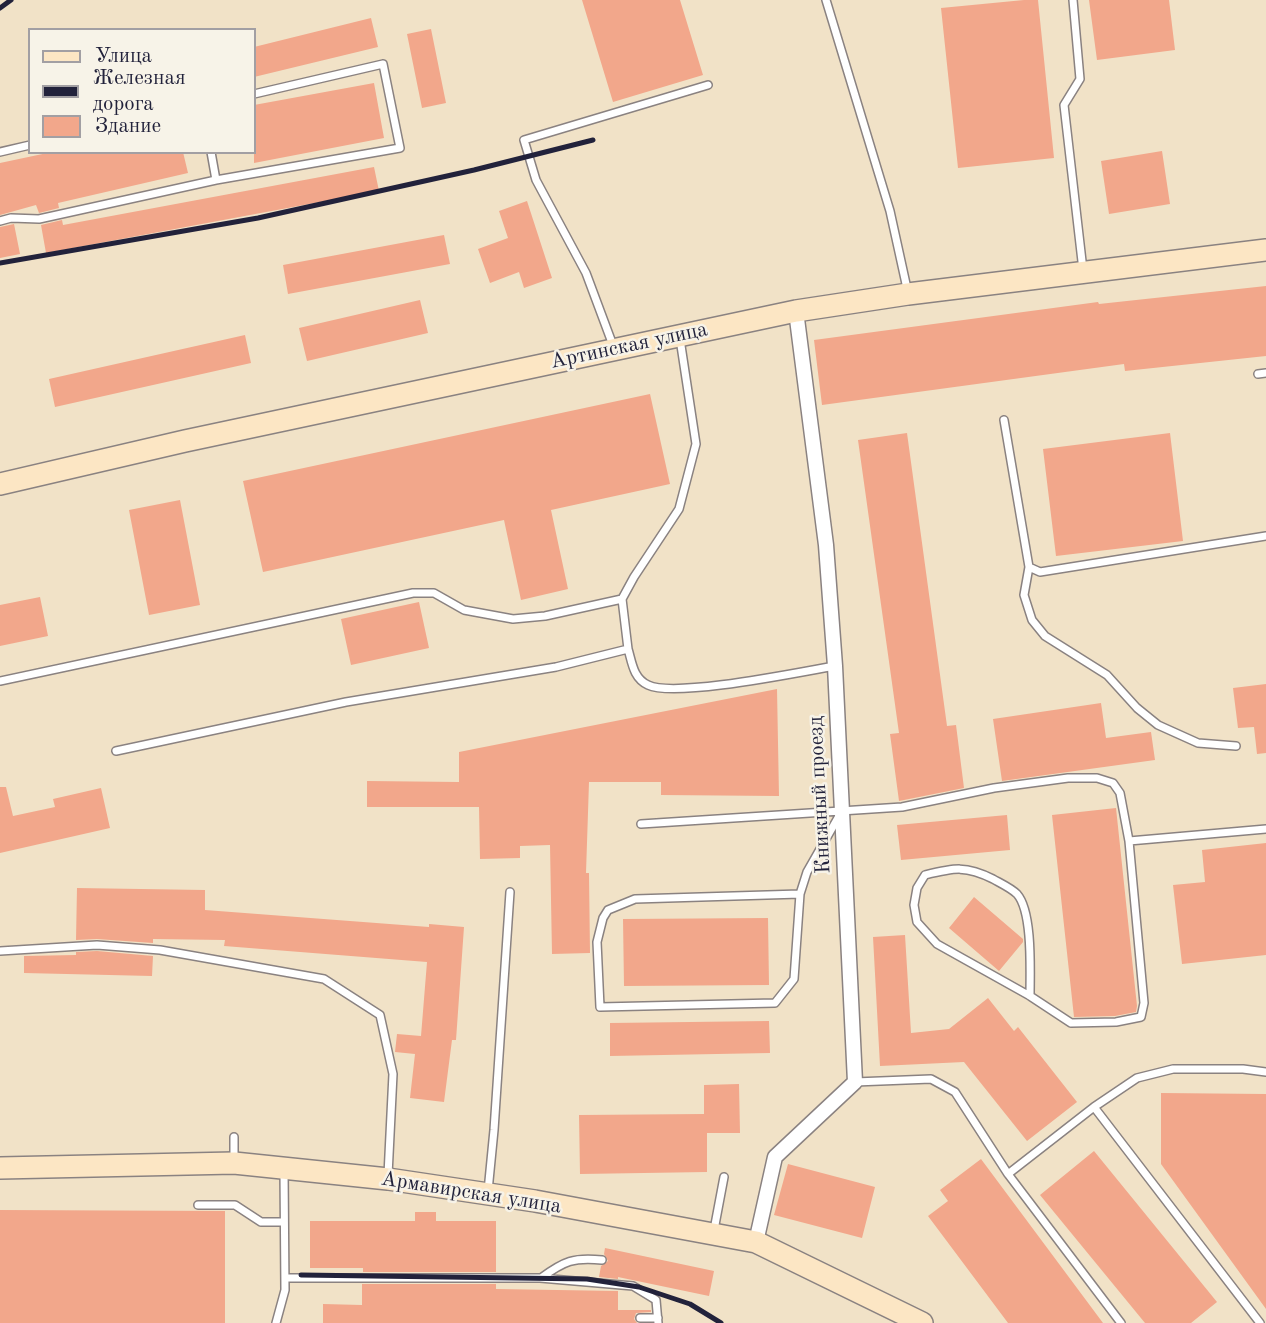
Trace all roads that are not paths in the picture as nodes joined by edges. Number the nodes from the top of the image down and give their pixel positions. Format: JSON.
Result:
{"nodes":[{"id":1,"x":826,"y":0,"type":"edge"},
{"id":2,"x":1073,"y":0,"type":"edge"},
{"id":3,"x":708,"y":85,"type":"dead end"},
{"id":4,"x":256,"y":94,"type":"edge"},
{"id":5,"x":28,"y":145,"type":"edge"},
{"id":6,"x":0,"y":152,"type":"edge"},
{"id":7,"x":211,"y":154,"type":"edge"},
{"id":8,"x":216,"y":180,"type":"junction"},
{"id":9,"x":0,"y":220,"type":"edge"},
{"id":10,"x":1266,"y":250,"type":"edge"},
{"id":11,"x":1083,"y":271,"type":"junction"},
{"id":12,"x":908,"y":294,"type":"junction"},
{"id":13,"x":796,"y":311,"type":"junction"},
{"id":14,"x":679,"y":335,"type":"junction"},
{"id":15,"x":615,"y":349,"type":"junction"},
{"id":16,"x":1004,"y":420,"type":"dead end"},
{"id":17,"x":0,"y":484,"type":"edge"},
{"id":18,"x":1266,"y":536,"type":"edge"},
{"id":19,"x":1029,"y":567,"type":"junction"},
{"id":20,"x":622,"y":599,"type":"junction"},
{"id":21,"x":628,"y":649,"type":"junction"},
{"id":22,"x":835,"y":666,"type":"junction"},
{"id":23,"x":0,"y":681,"type":"edge"},
{"id":24,"x":1236,"y":746,"type":"dead end"},
{"id":25,"x":116,"y":751,"type":"dead end"},
{"id":26,"x":841,"y":811,"type":"junction"},
{"id":27,"x":641,"y":824,"type":"dead end"},
{"id":28,"x":1266,"y":829,"type":"edge"},
{"id":29,"x":1129,"y":841,"type":"junction"},
{"id":30,"x":510,"y":892,"type":"dead end"},
{"id":31,"x":800,"y":894,"type":"junction"},
{"id":32,"x":0,"y":951,"type":"edge"},
{"id":33,"x":1030,"y":996,"type":"junction"},
{"id":34,"x":1266,"y":1072,"type":"edge"},
{"id":35,"x":855,"y":1082,"type":"junction"},
{"id":36,"x":1094,"y":1107,"type":"junction"},
{"id":37,"x":234,"y":1137,"type":"dead end"},
{"id":38,"x":234,"y":1163,"type":"junction"},
{"id":39,"x":285,"y":1167,"type":"junction"},
{"id":40,"x":0,"y":1168,"type":"edge"},
{"id":41,"x":1007,"y":1174,"type":"junction"},
{"id":42,"x":724,"y":1177,"type":"dead end"},
{"id":43,"x":388,"y":1179,"type":"junction"},
{"id":44,"x":487,"y":1195,"type":"junction"},
{"id":45,"x":198,"y":1205,"type":"dead end"},
{"id":46,"x":284,"y":1222,"type":"junction"},
{"id":47,"x":713,"y":1234,"type":"junction"},
{"id":48,"x":756,"y":1242,"type":"junction"},
{"id":49,"x":602,"y":1260,"type":"dead end"},
{"id":50,"x":285,"y":1278,"type":"junction"},
{"id":51,"x":540,"y":1278,"type":"junction"},
{"id":52,"x":640,"y":1318,"type":"dead end"},
{"id":53,"x":658,"y":1320,"type":"edge"},
{"id":54,"x":276,"y":1323,"type":"edge"},
{"id":55,"x":922,"y":1323,"type":"edge"},
{"id":56,"x":1121,"y":1323,"type":"edge"},
{"id":57,"x":1260,"y":1323,"type":"edge"}],
"edges":[{"from":1,"to":12,"type":"lane"},
{"from":2,"to":11,"type":"lane"},
{"from":3,"to":15,"type":"lane"},
{"from":4,"to":8,"type":"lane"},
{"from":5,"to":6,"type":"lane"},
{"from":7,"to":8,"type":"lane"},
{"from":8,"to":9,"type":"lane"},
{"from":10,"to":11,"type":"street","name":"Артинская улица"},
{"from":11,"to":12,"type":"street","name":"Артинская улица"},
{"from":12,"to":13,"type":"street","name":"Артинская улица"},
{"from":13,"to":14,"type":"street","name":"Артинская улица"},
{"from":13,"to":22,"type":"street","name":"Книжный проезд"},
{"from":14,"to":15,"type":"street","name":"Артинская улица"},
{"from":14,"to":20,"type":"lane"},
{"from":15,"to":17,"type":"street","name":"Артинская улица"},
{"from":16,"to":19,"type":"lane"},
{"from":18,"to":19,"type":"lane"},
{"from":19,"to":24,"type":"lane"},
{"from":20,"to":21,"type":"lane"},
{"from":20,"to":23,"type":"lane"},
{"from":21,"to":22,"type":"lane"},
{"from":21,"to":25,"type":"lane"},
{"from":22,"to":26,"type":"street","name":"Книжный проезд"},
{"from":26,"to":27,"type":"lane"},
{"from":26,"to":29,"type":"lane"},
{"from":26,"to":31,"type":"lane"},
{"from":26,"to":35,"type":"street","name":"Книжный проезд"},
{"from":28,"to":29,"type":"lane"},
{"from":29,"to":33,"type":"lane"},
{"from":30,"to":44,"type":"lane"},
{"from":31,"to":31,"type":"lane"},
{"from":32,"to":43,"type":"lane"},
{"from":33,"to":33,"type":"lane"},
{"from":34,"to":36,"type":"lane"},
{"from":35,"to":41,"type":"lane"},
{"from":35,"to":48,"type":"street"},
{"from":36,"to":41,"type":"lane"},
{"from":36,"to":57,"type":"lane"},
{"from":37,"to":38,"type":"lane"},
{"from":38,"to":39,"type":"street","name":"Армавирская улица"},
{"from":38,"to":40,"type":"street","name":"Армавирская улица"},
{"from":39,"to":43,"type":"street","name":"Армавирская улица"},
{"from":39,"to":46,"type":"lane"},
{"from":41,"to":56,"type":"lane"},
{"from":42,"to":47,"type":"lane"},
{"from":43,"to":44,"type":"street","name":"Армавирская улица"},
{"from":44,"to":47,"type":"street","name":"Армавирская улица"},
{"from":45,"to":46,"type":"lane"},
{"from":46,"to":50,"type":"lane"},
{"from":47,"to":48,"type":"street","name":"Армавирская улица"},
{"from":48,"to":55,"type":"street","name":"Армавирская улица"},
{"from":49,"to":51,"type":"lane"},
{"from":50,"to":51,"type":"lane"},
{"from":50,"to":54,"type":"lane"},
{"from":51,"to":53,"type":"lane"},
{"from":52,"to":53,"type":"lane"}]}
